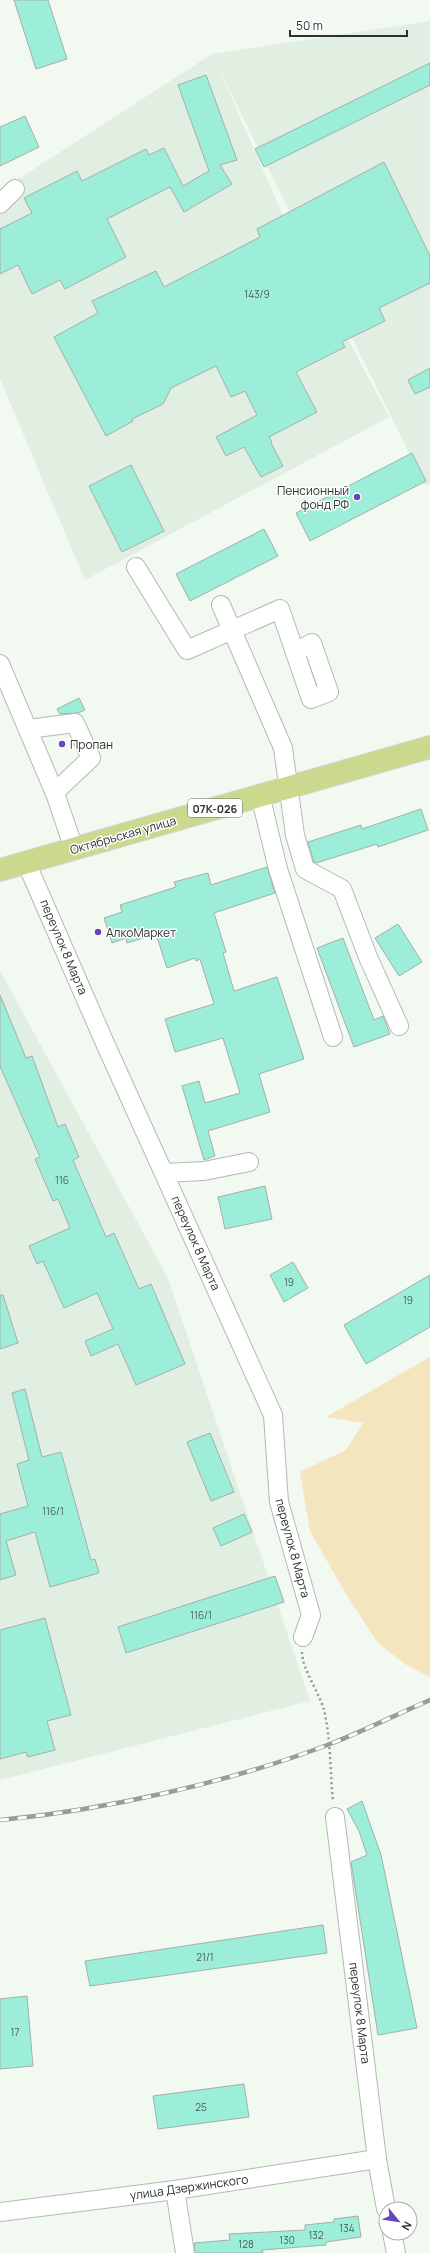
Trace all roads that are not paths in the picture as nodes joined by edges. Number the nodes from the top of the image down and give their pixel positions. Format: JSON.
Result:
{"nodes":[{"id":1,"x":15,"y":189,"type":"dead end"},
{"id":2,"x":0,"y":204,"type":"edge"},
{"id":3,"x":136,"y":567,"type":"dead end"},
{"id":4,"x":221,"y":605,"type":"dead end"},
{"id":5,"x":232,"y":631,"type":"junction"},
{"id":6,"x":295,"y":652,"type":"dead end"},
{"id":7,"x":0,"y":664,"type":"edge"},
{"id":8,"x":28,"y":729,"type":"junction"},
{"id":9,"x":430,"y":747,"type":"edge"},
{"id":10,"x":289,"y":787,"type":"junction"},
{"id":11,"x":55,"y":792,"type":"junction"},
{"id":12,"x":260,"y":795,"type":"junction"},
{"id":13,"x":74,"y":849,"type":"junction"},
{"id":14,"x":26,"y":862,"type":"junction"},
{"id":15,"x":0,"y":870,"type":"edge"},
{"id":16,"x":399,"y":1026,"type":"dead end"},
{"id":17,"x":333,"y":1037,"type":"dead end"},
{"id":18,"x":249,"y":1162,"type":"dead end"},
{"id":19,"x":164,"y":1173,"type":"junction"},
{"id":20,"x":303,"y":1637,"type":"road end"},
{"id":21,"x":335,"y":1816,"type":"road end"},
{"id":22,"x":377,"y":2159,"type":"junction"},
{"id":23,"x":175,"y":2190,"type":"junction"},
{"id":24,"x":385,"y":2201,"type":"edge"},
{"id":25,"x":0,"y":2212,"type":"edge"},
{"id":26,"x":394,"y":2241,"type":"edge"},
{"id":27,"x":185,"y":2253,"type":"edge"},
{"id":28,"x":396,"y":2253,"type":"edge"}],
"edges":[{"from":1,"to":2,"type":"street"},
{"from":3,"to":5,"type":"street"},
{"from":4,"to":5,"type":"street"},
{"from":5,"to":6,"type":"street"},
{"from":5,"to":10,"type":"street"},
{"from":7,"to":8,"type":"street"},
{"from":8,"to":11,"type":"street"},
{"from":8,"to":11,"type":"street"},
{"from":9,"to":10,"type":"main road","name":"Октябрьская улица","number":"07К-026"},
{"from":10,"to":12,"type":"main road","name":"Октябрьская улица","number":"07К-026"},
{"from":10,"to":16,"type":"street"},
{"from":11,"to":13,"type":"street"},
{"from":12,"to":13,"type":"main road","name":"Октябрьская улица","number":"07К-026"},
{"from":12,"to":17,"type":"street"},
{"from":13,"to":14,"type":"main road","name":"Октябрьская улица","number":"07К-026"},
{"from":14,"to":15,"type":"main road","name":"Октябрьская улица","number":"07К-026"},
{"from":14,"to":19,"type":"street","name":"переулок 8 Марта"},
{"from":18,"to":19,"type":"street"},
{"from":19,"to":20,"type":"street","name":"переулок 8 Марта"},
{"from":21,"to":22,"type":"street","name":"переулок 8 Марта"},
{"from":22,"to":23,"type":"street","name":"улица Дзержинского"},
{"from":22,"to":24,"type":"street","name":"переулок 8 Марта"},
{"from":23,"to":25,"type":"street","name":"улица Дзержинского"},
{"from":23,"to":27,"type":"street"},
{"from":26,"to":28,"type":"street"}]}
